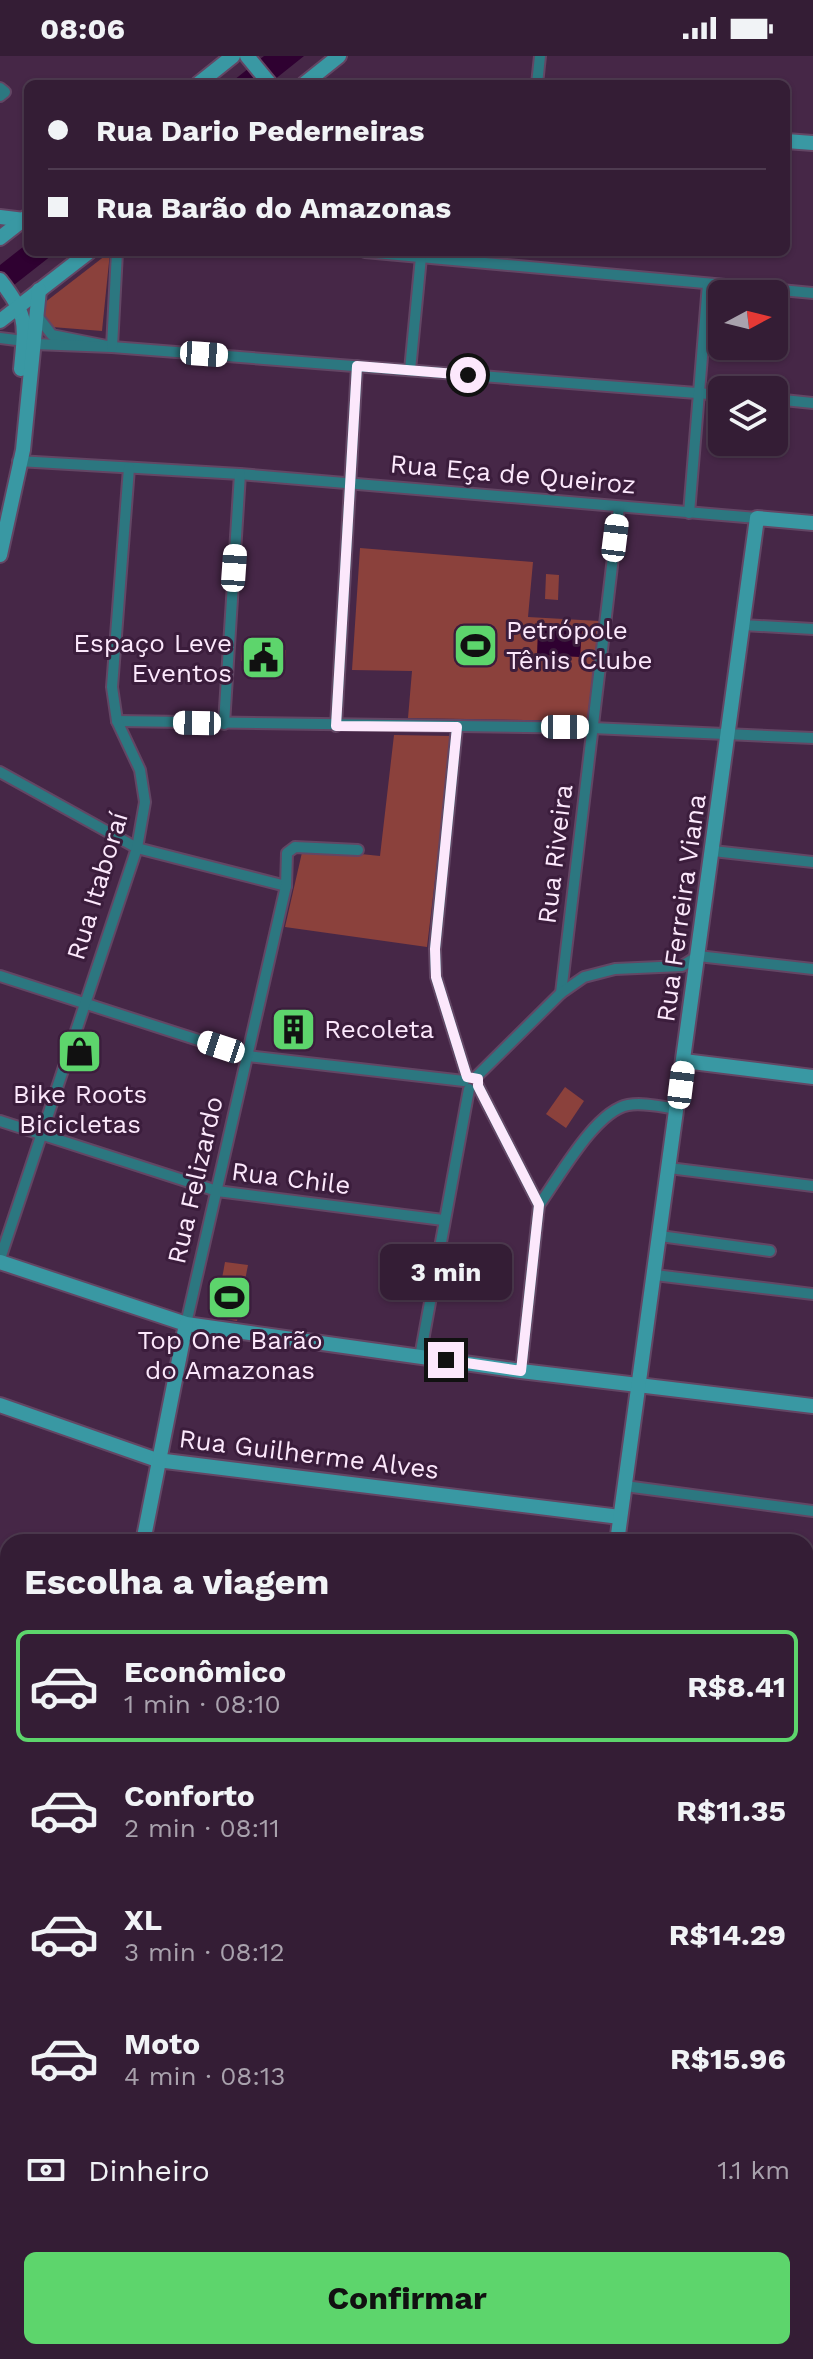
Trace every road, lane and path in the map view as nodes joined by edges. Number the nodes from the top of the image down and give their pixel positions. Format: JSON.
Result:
{"nodes":[{"id":1,"x":233,"y":56,"type":"edge"},
{"id":2,"x":339,"y":56,"type":"edge"},
{"id":3,"x":540,"y":56,"type":"edge"},
{"id":4,"x":249,"y":58,"type":"edge"},
{"id":5,"x":203,"y":80,"type":"edge"},
{"id":6,"x":267,"y":80,"type":"edge"},
{"id":7,"x":309,"y":80,"type":"edge"},
{"id":8,"x":537,"y":80,"type":"edge"},
{"id":9,"x":790,"y":141,"type":"edge"},
{"id":10,"x":813,"y":143,"type":"edge"},
{"id":11,"x":0,"y":217,"type":"edge"},
{"id":12,"x":24,"y":218,"type":"edge"},
{"id":13,"x":24,"y":220,"type":"edge"},
{"id":14,"x":0,"y":238,"type":"edge"},
{"id":15,"x":84,"y":256,"type":"edge"},
{"id":16,"x":117,"y":256,"type":"edge"},
{"id":17,"x":410,"y":256,"type":"edge"},
{"id":18,"x":421,"y":257,"type":"junction"},
{"id":19,"x":708,"y":284,"type":"joint"},
{"id":20,"x":5,"y":286,"type":"edge"},
{"id":21,"x":39,"y":290,"type":"junction"},
{"id":22,"x":788,"y":291,"type":"edge"},
{"id":23,"x":813,"y":293,"type":"edge"},
{"id":24,"x":20,"y":305,"type":"junction"},
{"id":25,"x":37,"y":313,"type":"junction"},
{"id":26,"x":0,"y":321,"type":"edge"},
{"id":27,"x":0,"y":338,"type":"edge"},
{"id":28,"x":29,"y":342,"type":"junction"},
{"id":29,"x":111,"y":347,"type":"junction"},
{"id":30,"x":357,"y":366,"type":"junction"},
{"id":31,"x":410,"y":370,"type":"junction"},
{"id":32,"x":698,"y":393,"type":"junction"},
{"id":33,"x":708,"y":394,"type":"edge"},
{"id":34,"x":788,"y":400,"type":"edge"},
{"id":35,"x":813,"y":403,"type":"edge"},
{"id":36,"x":18,"y":461,"type":"junction"},
{"id":37,"x":129,"y":468,"type":"junction"},
{"id":38,"x":240,"y":474,"type":"junction"},
{"id":39,"x":349,"y":484,"type":"junction"},
{"id":40,"x":619,"y":507,"type":"junction"},
{"id":41,"x":689,"y":513,"type":"junction"},
{"id":42,"x":757,"y":518,"type":"junction"},
{"id":43,"x":813,"y":523,"type":"edge"},
{"id":44,"x":0,"y":555,"type":"edge"},
{"id":45,"x":743,"y":625,"type":"junction"},
{"id":46,"x":813,"y":629,"type":"edge"},
{"id":47,"x":117,"y":721,"type":"junction"},
{"id":48,"x":224,"y":724,"type":"junction"},
{"id":49,"x":336,"y":726,"type":"junction"},
{"id":50,"x":457,"y":727,"type":"junction"},
{"id":51,"x":592,"y":728,"type":"junction"},
{"id":52,"x":729,"y":734,"type":"junction"},
{"id":53,"x":813,"y":738,"type":"edge"},
{"id":54,"x":0,"y":772,"type":"edge"},
{"id":55,"x":137,"y":848,"type":"junction"},
{"id":56,"x":358,"y":850,"type":"dead end"},
{"id":57,"x":713,"y":851,"type":"junction"},
{"id":58,"x":813,"y":862,"type":"edge"},
{"id":59,"x":286,"y":886,"type":"junction"},
{"id":60,"x":698,"y":956,"type":"junction"},
{"id":61,"x":813,"y":969,"type":"edge"},
{"id":62,"x":0,"y":976,"type":"edge"},
{"id":63,"x":561,"y":993,"type":"junction"},
{"id":64,"x":84,"y":1003,"type":"junction"},
{"id":65,"x":248,"y":1056,"type":"junction"},
{"id":66,"x":684,"y":1061,"type":"junction"},
{"id":67,"x":813,"y":1077,"type":"edge"},
{"id":68,"x":471,"y":1082,"type":"junction"},
{"id":69,"x":678,"y":1109,"type":"junction"},
{"id":70,"x":0,"y":1121,"type":"edge"},
{"id":71,"x":41,"y":1134,"type":"junction"},
{"id":72,"x":669,"y":1168,"type":"junction"},
{"id":73,"x":813,"y":1186,"type":"edge"},
{"id":74,"x":217,"y":1191,"type":"junction"},
{"id":75,"x":539,"y":1205,"type":"junction"},
{"id":76,"x":443,"y":1220,"type":"junction"},
{"id":77,"x":660,"y":1236,"type":"junction"},
{"id":78,"x":770,"y":1251,"type":"dead end"},
{"id":79,"x":0,"y":1261,"type":"edge"},
{"id":80,"x":655,"y":1275,"type":"junction"},
{"id":81,"x":813,"y":1294,"type":"edge"},
{"id":82,"x":186,"y":1324,"type":"junction"},
{"id":83,"x":420,"y":1357,"type":"junction"},
{"id":84,"x":521,"y":1371,"type":"junction"},
{"id":85,"x":639,"y":1385,"type":"junction"},
{"id":86,"x":0,"y":1405,"type":"edge"},
{"id":87,"x":813,"y":1406,"type":"edge"},
{"id":88,"x":157,"y":1460,"type":"junction"},
{"id":89,"x":625,"y":1486,"type":"junction"},
{"id":90,"x":813,"y":1511,"type":"edge"},
{"id":91,"x":620,"y":1517,"type":"junction"},
{"id":92,"x":144,"y":1534,"type":"edge"},
{"id":93,"x":618,"y":1534,"type":"edge"}],
"edges":[{"from":1,"to":5,"type":"street"},
{"from":2,"to":7,"type":"street"},
{"from":3,"to":8,"type":"street"},
{"from":4,"to":6,"type":"street"},
{"from":9,"to":10,"type":"street"},
{"from":11,"to":12,"type":"street"},
{"from":13,"to":14,"type":"street"},
{"from":15,"to":21,"type":"street"},
{"from":16,"to":29,"type":"street"},
{"from":17,"to":18,"type":"street"},
{"from":18,"to":19,"type":"street"},
{"from":18,"to":31,"type":"street"},
{"from":19,"to":32,"type":"street"},
{"from":20,"to":24,"type":"street"},
{"from":21,"to":24,"type":"street"},
{"from":21,"to":25,"type":"street"},
{"from":22,"to":23,"type":"street"},
{"from":24,"to":26,"type":"street"},
{"from":24,"to":28,"type":"street"},
{"from":25,"to":28,"type":"street"},
{"from":25,"to":29,"type":"street"},
{"from":27,"to":28,"type":"street"},
{"from":28,"to":29,"type":"street"},
{"from":28,"to":36,"type":"street"},
{"from":29,"to":30,"type":"street"},
{"from":30,"to":31,"type":"street"},
{"from":30,"to":39,"type":"street"},
{"from":31,"to":32,"type":"street"},
{"from":32,"to":33,"type":"street"},
{"from":32,"to":41,"type":"street"},
{"from":34,"to":35,"type":"street"},
{"from":36,"to":37,"type":"street","name":"Rua Eça de Queiroz"},
{"from":36,"to":44,"type":"street"},
{"from":37,"to":38,"type":"street","name":"Rua Eça de Queiroz"},
{"from":37,"to":47,"type":"street","name":"Rua Itaboraí"},
{"from":38,"to":39,"type":"street","name":"Rua Eça de Queiroz"},
{"from":38,"to":48,"type":"street"},
{"from":39,"to":40,"type":"street","name":"Rua Eça de Queiroz"},
{"from":39,"to":49,"type":"street"},
{"from":40,"to":41,"type":"street","name":"Rua Eça de Queiroz"},
{"from":40,"to":51,"type":"street","name":"Rua Riveira"},
{"from":41,"to":42,"type":"street","name":"Rua Eça de Queiroz"},
{"from":42,"to":43,"type":"street","name":"Rua Eça de Queiroz"},
{"from":42,"to":45,"type":"street","name":"Rua Ferreira Viana"},
{"from":45,"to":46,"type":"street"},
{"from":45,"to":52,"type":"street","name":"Rua Ferreira Viana"},
{"from":47,"to":48,"type":"street"},
{"from":47,"to":55,"type":"street","name":"Rua Itaboraí"},
{"from":48,"to":49,"type":"street"},
{"from":49,"to":50,"type":"street"},
{"from":50,"to":51,"type":"street"},
{"from":50,"to":68,"type":"street"},
{"from":51,"to":52,"type":"street"},
{"from":51,"to":63,"type":"street","name":"Rua Riveira"},
{"from":52,"to":53,"type":"street"},
{"from":52,"to":57,"type":"street","name":"Rua Ferreira Viana"},
{"from":54,"to":55,"type":"street"},
{"from":55,"to":59,"type":"street"},
{"from":55,"to":64,"type":"street","name":"Rua Itaboraí"},
{"from":56,"to":59,"type":"street","name":"Rua Felizardo"},
{"from":57,"to":58,"type":"street"},
{"from":57,"to":60,"type":"street","name":"Rua Ferreira Viana"},
{"from":59,"to":65,"type":"street","name":"Rua Felizardo"},
{"from":60,"to":61,"type":"street"},
{"from":60,"to":63,"type":"street"},
{"from":60,"to":66,"type":"street","name":"Rua Ferreira Viana"},
{"from":62,"to":64,"type":"street"},
{"from":63,"to":68,"type":"street"},
{"from":64,"to":65,"type":"street"},
{"from":64,"to":71,"type":"street","name":"Rua Itaboraí"},
{"from":65,"to":68,"type":"street"},
{"from":65,"to":74,"type":"street","name":"Rua Felizardo"},
{"from":66,"to":67,"type":"street"},
{"from":66,"to":69,"type":"street","name":"Rua Ferreira Viana"},
{"from":68,"to":75,"type":"street"},
{"from":68,"to":76,"type":"street"},
{"from":69,"to":72,"type":"street","name":"Rua Ferreira Viana"},
{"from":69,"to":75,"type":"street"},
{"from":70,"to":71,"type":"street","name":"Rua Chile"},
{"from":71,"to":74,"type":"street","name":"Rua Chile"},
{"from":71,"to":79,"type":"street","name":"Rua Itaboraí"},
{"from":72,"to":73,"type":"street"},
{"from":72,"to":77,"type":"street","name":"Rua Ferreira Viana"},
{"from":74,"to":76,"type":"street","name":"Rua Chile"},
{"from":74,"to":82,"type":"street","name":"Rua Felizardo"},
{"from":75,"to":84,"type":"street"},
{"from":76,"to":83,"type":"street"},
{"from":77,"to":78,"type":"street"},
{"from":77,"to":80,"type":"street","name":"Rua Ferreira Viana"},
{"from":79,"to":82,"type":"street"},
{"from":80,"to":81,"type":"street"},
{"from":80,"to":85,"type":"street","name":"Rua Ferreira Viana"},
{"from":82,"to":83,"type":"street"},
{"from":82,"to":88,"type":"street","name":"Rua Felizardo"},
{"from":83,"to":84,"type":"street"},
{"from":84,"to":85,"type":"street"},
{"from":85,"to":87,"type":"street"},
{"from":85,"to":89,"type":"street","name":"Rua Ferreira Viana"},
{"from":86,"to":88,"type":"street","name":"Rua Guilherme Alves"},
{"from":88,"to":91,"type":"street","name":"Rua Guilherme Alves"},
{"from":88,"to":92,"type":"street","name":"Rua Felizardo"},
{"from":89,"to":90,"type":"street"},
{"from":89,"to":91,"type":"street","name":"Rua Ferreira Viana"},
{"from":91,"to":93,"type":"street","name":"Rua Ferreira Viana"}]}
